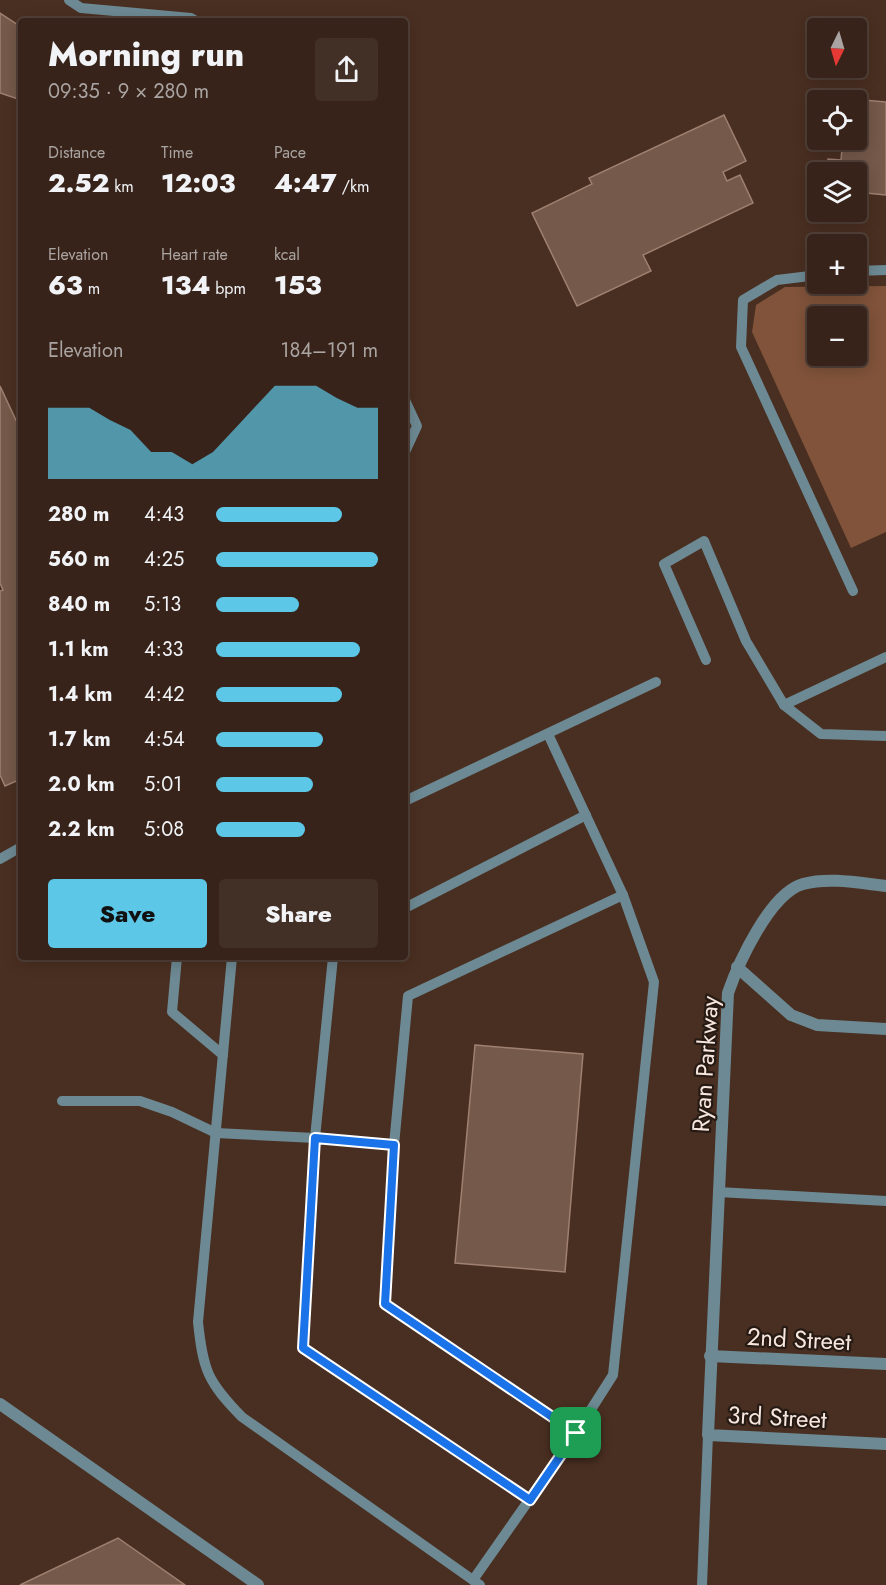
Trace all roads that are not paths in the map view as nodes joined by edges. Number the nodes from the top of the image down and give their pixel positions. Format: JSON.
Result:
{"nodes":[{"id":1,"x":69,"y":0,"type":"edge"},
{"id":2,"x":191,"y":18,"type":"edge"},
{"id":3,"x":886,"y":270,"type":"edge"},
{"id":4,"x":867,"y":271,"type":"edge"},
{"id":5,"x":807,"y":276,"type":"edge"},
{"id":6,"x":408,"y":406,"type":"edge"},
{"id":7,"x":408,"y":446,"type":"edge"},
{"id":8,"x":853,"y":591,"type":"dead end"},
{"id":9,"x":886,"y":657,"type":"edge"},
{"id":10,"x":706,"y":660,"type":"dead end"},
{"id":11,"x":656,"y":682,"type":"dead end"},
{"id":12,"x":784,"y":705,"type":"junction"},
{"id":13,"x":548,"y":734,"type":"junction"},
{"id":14,"x":886,"y":736,"type":"edge"},
{"id":15,"x":408,"y":800,"type":"edge"},
{"id":16,"x":586,"y":815,"type":"junction"},
{"id":17,"x":18,"y":849,"type":"edge"},
{"id":18,"x":0,"y":859,"type":"edge"},
{"id":19,"x":886,"y":886,"type":"edge"},
{"id":20,"x":623,"y":895,"type":"junction"},
{"id":21,"x":408,"y":906,"type":"edge"},
{"id":22,"x":177,"y":960,"type":"edge"},
{"id":23,"x":232,"y":960,"type":"edge"},
{"id":24,"x":333,"y":960,"type":"edge"},
{"id":25,"x":737,"y":967,"type":"junction"},
{"id":26,"x":886,"y":1029,"type":"edge"},
{"id":27,"x":223,"y":1055,"type":"junction"},
{"id":28,"x":62,"y":1101,"type":"dead end"},
{"id":29,"x":216,"y":1133,"type":"junction"},
{"id":30,"x":315,"y":1138,"type":"junction"},
{"id":31,"x":394,"y":1145,"type":"junction"},
{"id":32,"x":718,"y":1192,"type":"junction"},
{"id":33,"x":886,"y":1201,"type":"edge"},
{"id":34,"x":710,"y":1356,"type":"junction"},
{"id":35,"x":886,"y":1364,"type":"edge"},
{"id":36,"x":0,"y":1404,"type":"edge"},
{"id":37,"x":576,"y":1433,"type":"junction"},
{"id":38,"x":708,"y":1435,"type":"junction"},
{"id":39,"x":886,"y":1444,"type":"edge"},
{"id":40,"x":530,"y":1500,"type":"junction"},
{"id":41,"x":476,"y":1583,"type":"edge"},
{"id":42,"x":258,"y":1585,"type":"edge"},
{"id":43,"x":702,"y":1585,"type":"edge"}],
"edges":[{"from":1,"to":2,"type":"lane"},
{"from":3,"to":4,"type":"lane"},
{"from":5,"to":8,"type":"lane"},
{"from":6,"to":7,"type":"lane"},
{"from":9,"to":12,"type":"lane"},
{"from":10,"to":12,"type":"lane"},
{"from":11,"to":13,"type":"lane"},
{"from":12,"to":14,"type":"lane"},
{"from":13,"to":15,"type":"lane"},
{"from":13,"to":16,"type":"lane"},
{"from":16,"to":20,"type":"lane"},
{"from":16,"to":21,"type":"lane"},
{"from":17,"to":18,"type":"lane"},
{"from":19,"to":25,"type":"street","name":"Ryan Parkway"},
{"from":20,"to":31,"type":"lane"},
{"from":20,"to":37,"type":"lane"},
{"from":22,"to":27,"type":"lane"},
{"from":23,"to":27,"type":"lane"},
{"from":24,"to":30,"type":"lane"},
{"from":25,"to":26,"type":"street"},
{"from":25,"to":32,"type":"street","name":"Ryan Parkway"},
{"from":27,"to":29,"type":"lane"},
{"from":28,"to":29,"type":"lane"},
{"from":29,"to":30,"type":"lane"},
{"from":29,"to":41,"type":"lane"},
{"from":30,"to":31,"type":"lane"},
{"from":30,"to":40,"type":"lane"},
{"from":31,"to":37,"type":"lane"},
{"from":32,"to":33,"type":"lane"},
{"from":32,"to":34,"type":"street","name":"Ryan Parkway"},
{"from":34,"to":35,"type":"street","name":"2nd Street"},
{"from":34,"to":38,"type":"street","name":"3rd Street"},
{"from":36,"to":42,"type":"street"},
{"from":37,"to":40,"type":"lane"},
{"from":38,"to":39,"type":"street","name":"3rd Street"},
{"from":38,"to":43,"type":"lane"},
{"from":40,"to":41,"type":"lane"}]}
